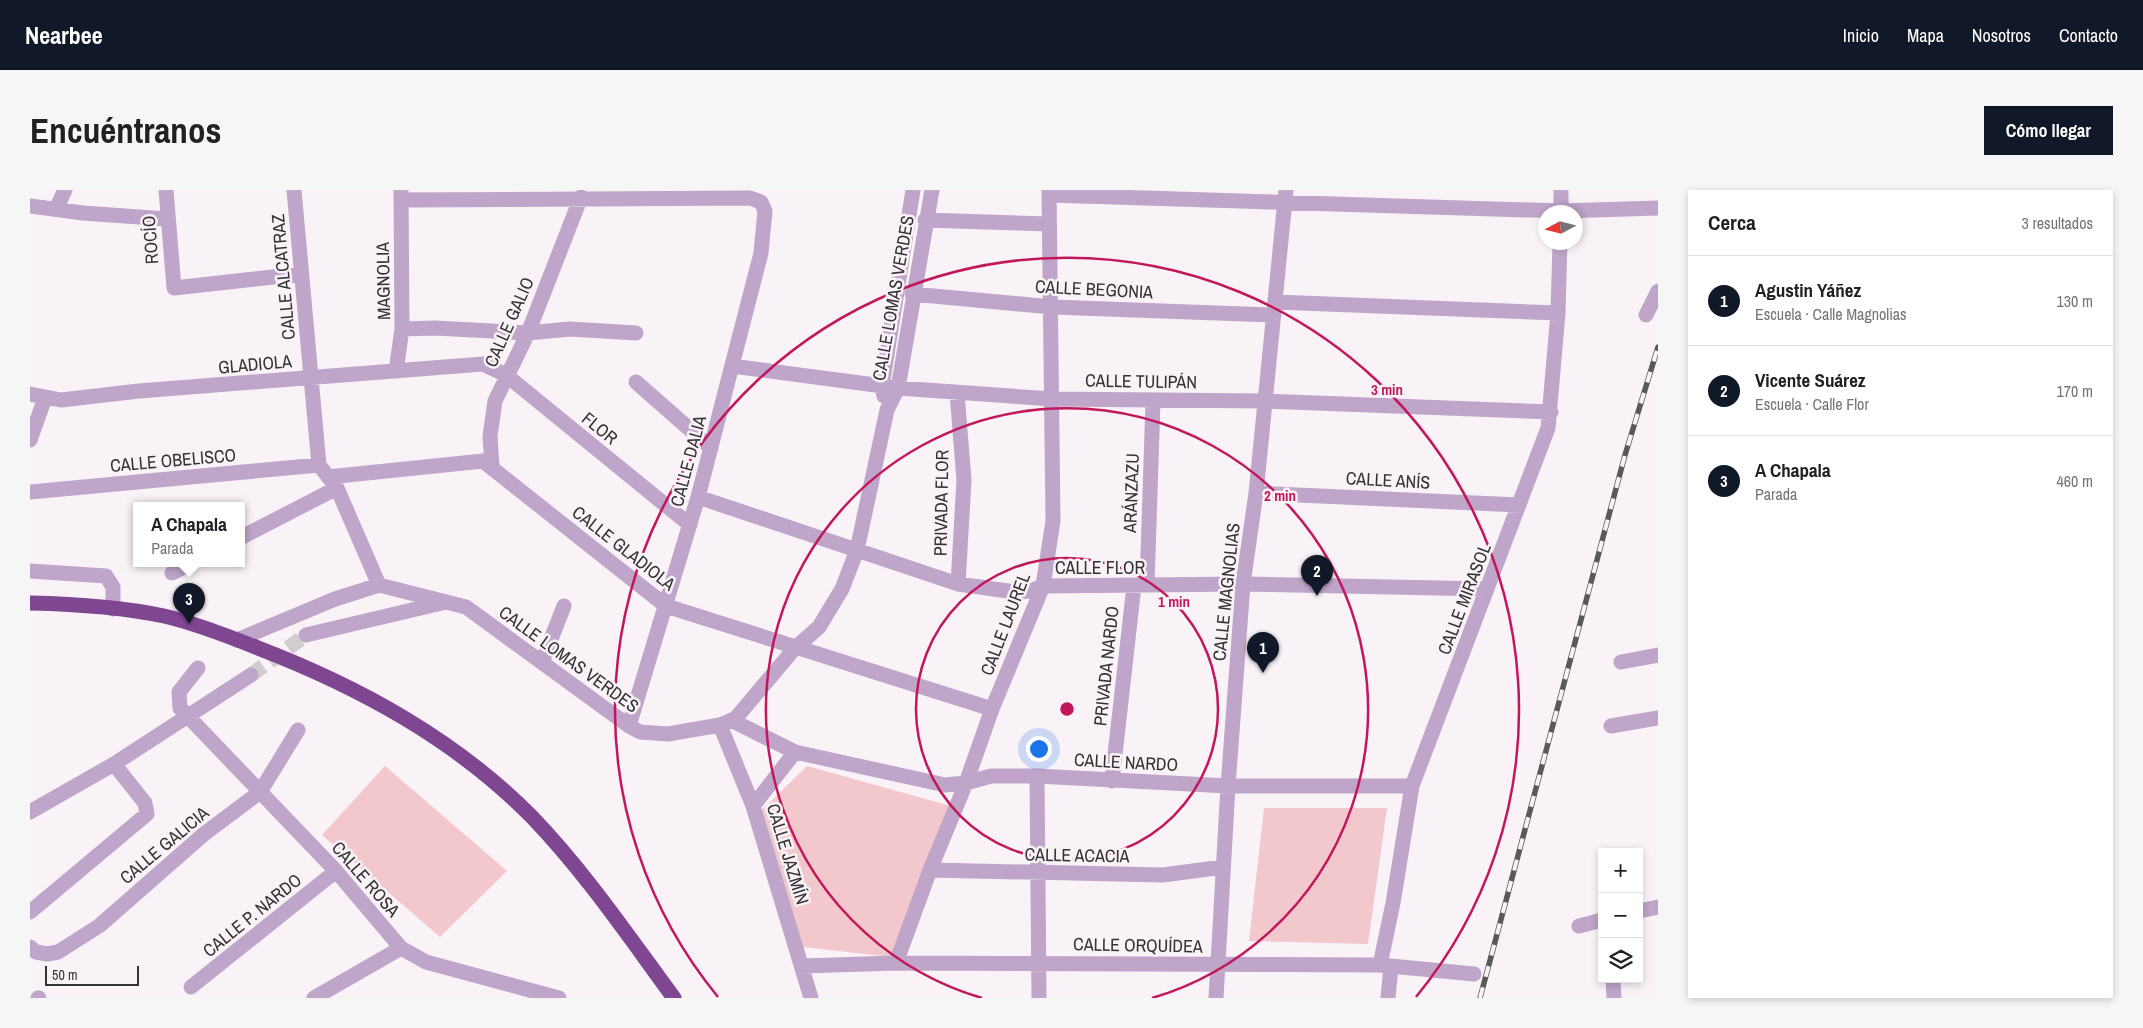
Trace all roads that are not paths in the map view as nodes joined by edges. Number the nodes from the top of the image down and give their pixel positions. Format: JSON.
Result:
{"nodes":[{"id":1,"x":65,"y":190,"type":"edge"},
{"id":2,"x":166,"y":190,"type":"edge"},
{"id":3,"x":294,"y":190,"type":"edge"},
{"id":4,"x":913,"y":190,"type":"edge"},
{"id":5,"x":932,"y":190,"type":"edge"},
{"id":6,"x":1561,"y":190,"type":"edge"},
{"id":7,"x":1049,"y":193,"type":"edge"},
{"id":8,"x":619,"y":194,"type":"edge"},
{"id":9,"x":401,"y":195,"type":"edge"},
{"id":10,"x":1176,"y":195,"type":"edge"},
{"id":11,"x":581,"y":197,"type":"junction"},
{"id":12,"x":1285,"y":197,"type":"edge"},
{"id":13,"x":1561,"y":205,"type":"edge"},
{"id":14,"x":30,"y":206,"type":"edge"},
{"id":15,"x":1658,"y":208,"type":"edge"},
{"id":16,"x":56,"y":209,"type":"junction"},
{"id":17,"x":1538,"y":211,"type":"edge"},
{"id":18,"x":1583,"y":211,"type":"edge"},
{"id":19,"x":167,"y":219,"type":"junction"},
{"id":20,"x":925,"y":220,"type":"junction"},
{"id":21,"x":1049,"y":224,"type":"junction"},
{"id":22,"x":1560,"y":250,"type":"edge"},
{"id":23,"x":300,"y":274,"type":"junction"},
{"id":24,"x":1658,"y":290,"type":"edge"},
{"id":25,"x":912,"y":294,"type":"junction"},
{"id":26,"x":1052,"y":307,"type":"junction"},
{"id":27,"x":1274,"y":309,"type":"junction"},
{"id":28,"x":1558,"y":313,"type":"junction"},
{"id":29,"x":1646,"y":315,"type":"dead end"},
{"id":30,"x":402,"y":329,"type":"junction"},
{"id":31,"x":528,"y":333,"type":"junction"},
{"id":32,"x":636,"y":333,"type":"dead end"},
{"id":33,"x":483,"y":364,"type":"joint"},
{"id":34,"x":732,"y":366,"type":"junction"},
{"id":35,"x":396,"y":372,"type":"junction"},
{"id":36,"x":506,"y":375,"type":"junction"},
{"id":37,"x":311,"y":378,"type":"junction"},
{"id":38,"x":636,"y":382,"type":"dead end"},
{"id":39,"x":882,"y":386,"type":"junction"},
{"id":40,"x":898,"y":388,"type":"junction"},
{"id":41,"x":957,"y":393,"type":"junction"},
{"id":42,"x":30,"y":394,"type":"edge"},
{"id":43,"x":45,"y":398,"type":"junction"},
{"id":44,"x":1052,"y":399,"type":"junction"},
{"id":45,"x":1153,"y":401,"type":"junction"},
{"id":46,"x":1265,"y":401,"type":"junction"},
{"id":47,"x":887,"y":410,"type":"junction"},
{"id":48,"x":1551,"y":412,"type":"junction"},
{"id":49,"x":30,"y":440,"type":"edge"},
{"id":50,"x":711,"y":448,"type":"junction"},
{"id":51,"x":492,"y":466,"type":"junction"},
{"id":52,"x":328,"y":476,"type":"junction"},
{"id":53,"x":30,"y":492,"type":"edge"},
{"id":54,"x":1256,"y":493,"type":"junction"},
{"id":55,"x":698,"y":497,"type":"junction"},
{"id":56,"x":1519,"y":505,"type":"junction"},
{"id":57,"x":690,"y":525,"type":"junction"},
{"id":58,"x":245,"y":535,"type":"edge"},
{"id":59,"x":857,"y":550,"type":"junction"},
{"id":60,"x":184,"y":567,"type":"edge"},
{"id":61,"x":30,"y":571,"type":"edge"},
{"id":62,"x":172,"y":573,"type":"dead end"},
{"id":63,"x":958,"y":584,"type":"junction"},
{"id":64,"x":1243,"y":584,"type":"junction"},
{"id":65,"x":379,"y":585,"type":"junction"},
{"id":66,"x":1043,"y":586,"type":"junction"},
{"id":67,"x":1140,"y":586,"type":"junction"},
{"id":68,"x":1487,"y":589,"type":"junction"},
{"id":69,"x":450,"y":601,"type":"junction"},
{"id":70,"x":30,"y":603,"type":"edge"},
{"id":71,"x":564,"y":606,"type":"dead end"},
{"id":72,"x":666,"y":606,"type":"junction"},
{"id":73,"x":113,"y":609,"type":"junction"},
{"id":74,"x":306,"y":635,"type":"tunnel mouth"},
{"id":75,"x":238,"y":640,"type":"junction"},
{"id":76,"x":795,"y":648,"type":"junction"},
{"id":77,"x":1658,"y":655,"type":"edge"},
{"id":78,"x":542,"y":662,"type":"junction"},
{"id":79,"x":1622,"y":662,"type":"dead end"},
{"id":80,"x":198,"y":668,"type":"dead end"},
{"id":81,"x":251,"y":675,"type":"tunnel mouth"},
{"id":82,"x":992,"y":709,"type":"junction"},
{"id":83,"x":187,"y":716,"type":"junction"},
{"id":84,"x":1658,"y":718,"type":"edge"},
{"id":85,"x":725,"y":723,"type":"junction"},
{"id":86,"x":629,"y":726,"type":"junction"},
{"id":87,"x":1611,"y":726,"type":"dead end"},
{"id":88,"x":298,"y":730,"type":"dead end"},
{"id":89,"x":795,"y":752,"type":"junction"},
{"id":90,"x":114,"y":764,"type":"junction"},
{"id":91,"x":1036,"y":776,"type":"junction"},
{"id":92,"x":1112,"y":781,"type":"junction"},
{"id":93,"x":966,"y":783,"type":"junction"},
{"id":94,"x":1228,"y":786,"type":"junction"},
{"id":95,"x":1412,"y":786,"type":"junction"},
{"id":96,"x":260,"y":792,"type":"junction"},
{"id":97,"x":753,"y":806,"type":"junction"},
{"id":98,"x":30,"y":812,"type":"edge"},
{"id":99,"x":1223,"y":867,"type":"junction"},
{"id":100,"x":930,"y":870,"type":"junction"},
{"id":101,"x":336,"y":871,"type":"junction"},
{"id":102,"x":1039,"y":873,"type":"junction"},
{"id":103,"x":1658,"y":907,"type":"edge"},
{"id":104,"x":1643,"y":911,"type":"edge"},
{"id":105,"x":30,"y":912,"type":"edge"},
{"id":106,"x":1598,"y":921,"type":"edge"},
{"id":107,"x":1579,"y":926,"type":"dead end"},
{"id":108,"x":30,"y":947,"type":"edge"},
{"id":109,"x":401,"y":948,"type":"junction"},
{"id":110,"x":896,"y":963,"type":"junction"},
{"id":111,"x":1038,"y":963,"type":"junction"},
{"id":112,"x":1217,"y":965,"type":"junction"},
{"id":113,"x":1386,"y":965,"type":"junction"},
{"id":114,"x":802,"y":966,"type":"junction"},
{"id":115,"x":1474,"y":974,"type":"dead end"},
{"id":116,"x":1613,"y":983,"type":"edge"},
{"id":117,"x":191,"y":987,"type":"dead end"},
{"id":118,"x":314,"y":998,"type":"edge"},
{"id":119,"x":559,"y":998,"type":"edge"},
{"id":120,"x":674,"y":998,"type":"edge"},
{"id":121,"x":810,"y":998,"type":"edge"},
{"id":122,"x":1039,"y":998,"type":"edge"},
{"id":123,"x":1216,"y":998,"type":"edge"},
{"id":124,"x":1388,"y":998,"type":"edge"},
{"id":125,"x":1614,"y":998,"type":"edge"}],
"edges":[{"from":1,"to":16,"type":"street"},
{"from":2,"to":19,"type":"street","name":"ROCÍO"},
{"from":3,"to":23,"type":"street","name":"CALLE ALCATRAZ"},
{"from":4,"to":39,"type":"street","name":"CALLE LOMAS VERDES"},
{"from":5,"to":20,"type":"street","name":"CALLE LOMAS VERDES"},
{"from":6,"to":13,"type":"street"},
{"from":7,"to":10,"type":"street"},
{"from":7,"to":21,"type":"street","name":"CALLE LAUREL"},
{"from":8,"to":11,"type":"street"},
{"from":8,"to":34,"type":"street","name":"CALLE DALIA"},
{"from":9,"to":11,"type":"street"},
{"from":9,"to":30,"type":"street","name":"MAGNOLIA"},
{"from":10,"to":12,"type":"street"},
{"from":11,"to":31,"type":"street","name":"CALLE GALIO"},
{"from":12,"to":17,"type":"street"},
{"from":12,"to":27,"type":"street","name":"CALLE MAGNOLIAS"},
{"from":14,"to":16,"type":"street"},
{"from":15,"to":18,"type":"street"},
{"from":16,"to":19,"type":"street"},
{"from":19,"to":23,"type":"street","name":"ROCÍO"},
{"from":20,"to":21,"type":"street"},
{"from":20,"to":25,"type":"street","name":"CALLE LOMAS VERDES"},
{"from":21,"to":26,"type":"street","name":"CALLE LAUREL"},
{"from":22,"to":28,"type":"street","name":"CALLE MIRASOL"},
{"from":23,"to":37,"type":"street","name":"CALLE ALCATRAZ"},
{"from":24,"to":29,"type":"street"},
{"from":25,"to":26,"type":"street","name":"CALLE BEGONIA"},
{"from":25,"to":40,"type":"street","name":"CALLE LOMAS VERDES"},
{"from":26,"to":27,"type":"street","name":"CALLE BEGONIA"},
{"from":26,"to":44,"type":"street","name":"CALLE LAUREL"},
{"from":27,"to":28,"type":"street","name":"CALLE BEGONIA"},
{"from":27,"to":46,"type":"street","name":"CALLE MAGNOLIAS"},
{"from":28,"to":48,"type":"street","name":"CALLE MIRASOL"},
{"from":30,"to":31,"type":"street"},
{"from":30,"to":35,"type":"street","name":"MAGNOLIA"},
{"from":31,"to":32,"type":"street"},
{"from":31,"to":36,"type":"street","name":"CALLE GALIO"},
{"from":33,"to":35,"type":"street","name":"GLADIOLA"},
{"from":33,"to":36,"type":"street","name":"FLOR"},
{"from":34,"to":39,"type":"street","name":"CALLE TULIPÁN"},
{"from":34,"to":50,"type":"street","name":"CALLE DALIA"},
{"from":35,"to":37,"type":"street","name":"GLADIOLA"},
{"from":36,"to":51,"type":"street","name":"CALLE GALIO"},
{"from":36,"to":57,"type":"street","name":"FLOR"},
{"from":37,"to":43,"type":"street","name":"GLADIOLA"},
{"from":37,"to":52,"type":"street","name":"CALLE ALCATRAZ"},
{"from":38,"to":50,"type":"street"},
{"from":39,"to":40,"type":"street","name":"CALLE TULIPÁN"},
{"from":39,"to":47,"type":"street","name":"CALLE LOMAS VERDES"},
{"from":40,"to":41,"type":"street","name":"CALLE TULIPÁN"},
{"from":40,"to":47,"type":"street","name":"CALLE LOMAS VERDES"},
{"from":41,"to":44,"type":"street","name":"CALLE TULIPÁN"},
{"from":41,"to":63,"type":"street","name":"PRIVADA FLOR"},
{"from":42,"to":43,"type":"street","name":"GLADIOLA"},
{"from":43,"to":49,"type":"street"},
{"from":44,"to":45,"type":"street","name":"CALLE TULIPÁN"},
{"from":44,"to":66,"type":"street","name":"CALLE LAUREL"},
{"from":45,"to":46,"type":"street","name":"CALLE TULIPÁN"},
{"from":45,"to":67,"type":"street","name":"ARÁNZAZU"},
{"from":46,"to":48,"type":"street","name":"CALLE TULIPÁN"},
{"from":46,"to":54,"type":"street","name":"CALLE MAGNOLIAS"},
{"from":47,"to":59,"type":"street","name":"CALLE LOMAS VERDES"},
{"from":48,"to":56,"type":"street","name":"CALLE MIRASOL"},
{"from":50,"to":55,"type":"street","name":"CALLE DALIA"},
{"from":51,"to":52,"type":"street","name":"CALLE GLADIOLA"},
{"from":51,"to":72,"type":"street","name":"CALLE GLADIOLA"},
{"from":52,"to":53,"type":"street","name":"CALLE OBELISCO"},
{"from":52,"to":58,"type":"street"},
{"from":52,"to":65,"type":"street","name":"CALLE ALCATRAZ"},
{"from":54,"to":56,"type":"street","name":"CALLE ANÍS"},
{"from":54,"to":64,"type":"street","name":"CALLE MAGNOLIAS"},
{"from":55,"to":57,"type":"street","name":"CALLE DALIA"},
{"from":55,"to":59,"type":"street","name":"CALLE FLOR"},
{"from":56,"to":68,"type":"street","name":"CALLE MIRASOL"},
{"from":57,"to":72,"type":"street","name":"CALLE DALIA"},
{"from":59,"to":63,"type":"street","name":"CALLE FLOR"},
{"from":59,"to":76,"type":"street","name":"CALLE LOMAS VERDES"},
{"from":60,"to":62,"type":"street"},
{"from":61,"to":73,"type":"street"},
{"from":63,"to":66,"type":"street","name":"CALLE FLOR"},
{"from":64,"to":67,"type":"street","name":"CALLE FLOR"},
{"from":64,"to":68,"type":"street","name":"CALLE FLOR"},
{"from":64,"to":94,"type":"street","name":"CALLE MAGNOLIAS"},
{"from":65,"to":69,"type":"street","name":"CALLE LOMAS VERDES"},
{"from":65,"to":75,"type":"street"},
{"from":66,"to":67,"type":"street","name":"CALLE FLOR"},
{"from":66,"to":82,"type":"street","name":"CALLE LAUREL"},
{"from":67,"to":92,"type":"street","name":"PRIVADA NARDO"},
{"from":68,"to":95,"type":"street","name":"CALLE MIRASOL"},
{"from":69,"to":74,"type":"street"},
{"from":69,"to":78,"type":"street","name":"CALLE LOMAS VERDES"},
{"from":70,"to":73,"type":"highway"},
{"from":71,"to":78,"type":"street"},
{"from":72,"to":76,"type":"street","name":"CALLE GLADIOLA"},
{"from":72,"to":86,"type":"street","name":"CALLE DALIA"},
{"from":73,"to":75,"type":"highway"},
{"from":75,"to":120,"type":"highway"},
{"from":76,"to":82,"type":"street","name":"CALLE GLADIOLA"},
{"from":76,"to":85,"type":"street","name":"CALLE LOMAS VERDES"},
{"from":77,"to":79,"type":"street"},
{"from":78,"to":86,"type":"street","name":"CALLE LOMAS VERDES"},
{"from":80,"to":83,"type":"street"},
{"from":81,"to":83,"type":"street"},
{"from":82,"to":93,"type":"street","name":"CALLE LAUREL"},
{"from":83,"to":90,"type":"street"},
{"from":83,"to":96,"type":"street","name":"CALLE ROSA"},
{"from":84,"to":87,"type":"street"},
{"from":85,"to":86,"type":"street","name":"CALLE LOMAS VERDES"},
{"from":85,"to":89,"type":"street","name":"CALLE NARDO"},
{"from":85,"to":97,"type":"street","name":"CALLE JAZMÍN"},
{"from":88,"to":96,"type":"street","name":"CALLE GALICIA"},
{"from":89,"to":93,"type":"street","name":"CALLE NARDO"},
{"from":89,"to":97,"type":"street"},
{"from":90,"to":98,"type":"street"},
{"from":90,"to":105,"type":"street"},
{"from":91,"to":92,"type":"street","name":"CALLE NARDO"},
{"from":91,"to":93,"type":"street","name":"CALLE NARDO"},
{"from":91,"to":102,"type":"street"},
{"from":92,"to":94,"type":"street","name":"CALLE NARDO"},
{"from":93,"to":100,"type":"street","name":"CALLE LAUREL"},
{"from":94,"to":95,"type":"street","name":"CALLE NARDO"},
{"from":94,"to":99,"type":"street","name":"CALLE MAGNOLIAS"},
{"from":95,"to":113,"type":"street","name":"CALLE MIRASOL"},
{"from":96,"to":101,"type":"street","name":"CALLE ROSA"},
{"from":96,"to":108,"type":"street","name":"CALLE GALICIA"},
{"from":97,"to":114,"type":"street","name":"CALLE JAZMÍN"},
{"from":99,"to":102,"type":"street","name":"CALLE ACACIA"},
{"from":99,"to":112,"type":"street","name":"CALLE MAGNOLIAS"},
{"from":100,"to":102,"type":"street","name":"CALLE ACACIA"},
{"from":100,"to":110,"type":"street","name":"CALLE LAUREL"},
{"from":101,"to":109,"type":"street","name":"CALLE ROSA"},
{"from":101,"to":117,"type":"street","name":"CALLE P. NARDO"},
{"from":102,"to":111,"type":"street"},
{"from":103,"to":104,"type":"street"},
{"from":106,"to":107,"type":"street"},
{"from":109,"to":118,"type":"street"},
{"from":109,"to":119,"type":"street","name":"CALLE ROSA"},
{"from":110,"to":111,"type":"street","name":"CALLE ORQUÍDEA"},
{"from":110,"to":114,"type":"street","name":"CALLE ORQUÍDEA"},
{"from":111,"to":112,"type":"street","name":"CALLE ORQUÍDEA"},
{"from":111,"to":122,"type":"street"},
{"from":112,"to":113,"type":"street","name":"CALLE ORQUÍDEA"},
{"from":112,"to":123,"type":"street","name":"CALLE MAGNOLIAS"},
{"from":113,"to":115,"type":"street","name":"CALLE ORQUÍDEA"},
{"from":113,"to":124,"type":"street","name":"CALLE MIRASOL"},
{"from":114,"to":121,"type":"street","name":"CALLE JAZMÍN"},
{"from":116,"to":125,"type":"street"}]}
